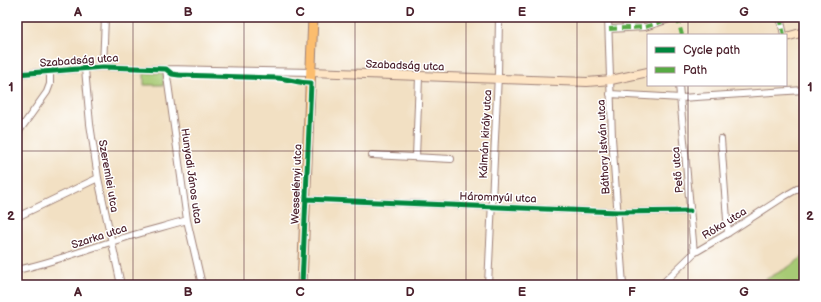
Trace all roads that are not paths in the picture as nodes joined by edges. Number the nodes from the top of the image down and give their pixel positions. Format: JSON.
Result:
{"nodes":[{"id":1,"x":105,"y":17,"type":"edge"},
{"id":2,"x":313,"y":17,"type":"edge"},
{"id":3,"x":499,"y":17,"type":"edge"},
{"id":4,"x":608,"y":17,"type":"edge"},
{"id":5,"x":676,"y":17,"type":"edge"},
{"id":6,"x":780,"y":17,"type":"edge"},
{"id":7,"x":608,"y":29,"type":"junction"},
{"id":8,"x":804,"y":32,"type":"edge"},
{"id":9,"x":784,"y":34,"type":"edge"},
{"id":10,"x":787,"y":36,"type":"edge"},
{"id":11,"x":104,"y":66,"type":"junction"},
{"id":12,"x":85,"y":68,"type":"junction"},
{"id":13,"x":166,"y":69,"type":"junction"},
{"id":14,"x":50,"y":72,"type":"junction"},
{"id":15,"x":311,"y":72,"type":"junction"},
{"id":16,"x":647,"y":72,"type":"edge"},
{"id":17,"x":17,"y":74,"type":"edge"},
{"id":18,"x":419,"y":77,"type":"junction"},
{"id":19,"x":498,"y":79,"type":"junction"},
{"id":20,"x":611,"y":80,"type":"junction"},
{"id":21,"x":679,"y":86,"type":"edge"},
{"id":22,"x":804,"y":90,"type":"edge"},
{"id":23,"x":610,"y":94,"type":"junction"},
{"id":24,"x":680,"y":98,"type":"junction"},
{"id":25,"x":17,"y":134,"type":"edge"},
{"id":26,"x":721,"y":139,"type":"dead end"},
{"id":27,"x":372,"y":155,"type":"dead end"},
{"id":28,"x":416,"y":157,"type":"junction"},
{"id":29,"x":451,"y":159,"type":"dead end"},
{"id":30,"x":98,"y":178,"type":"junction"},
{"id":31,"x":804,"y":185,"type":"edge"},
{"id":32,"x":306,"y":199,"type":"junction"},
{"id":33,"x":492,"y":207,"type":"junction"},
{"id":34,"x":690,"y":210,"type":"junction"},
{"id":35,"x":617,"y":212,"type":"junction"},
{"id":36,"x":17,"y":216,"type":"edge"},
{"id":37,"x":187,"y":220,"type":"junction"},
{"id":38,"x":728,"y":233,"type":"junction"},
{"id":39,"x":112,"y":241,"type":"junction"},
{"id":40,"x":694,"y":253,"type":"junction"},
{"id":41,"x":17,"y":270,"type":"edge"},
{"id":42,"x":121,"y":285,"type":"edge"},
{"id":43,"x":202,"y":285,"type":"edge"},
{"id":44,"x":302,"y":285,"type":"edge"},
{"id":45,"x":488,"y":285,"type":"edge"},
{"id":46,"x":623,"y":285,"type":"edge"},
{"id":47,"x":660,"y":285,"type":"edge"}],
"edges":[{"from":1,"to":11,"type":"street"},
{"from":2,"to":15,"type":"main road","name":"Wesselényi utca"},
{"from":3,"to":19,"type":"street","name":"Kálmán király utca"},
{"from":4,"to":7,"type":"street","name":"Báthory István utca"},
{"from":5,"to":7,"type":"street"},
{"from":6,"to":9,"type":"street"},
{"from":7,"to":20,"type":"street","name":"Báthory István utca"},
{"from":8,"to":10,"type":"main road"},
{"from":11,"to":12,"type":"street","name":"Szabadság utca"},
{"from":11,"to":13,"type":"street","name":"Szabadság utca"},
{"from":12,"to":14,"type":"street","name":"Szabadság utca"},
{"from":12,"to":30,"type":"street","name":"Szeremlei utca"},
{"from":13,"to":15,"type":"street","name":"Szabadság utca"},
{"from":13,"to":37,"type":"street","name":"Hunyadi János utca"},
{"from":14,"to":17,"type":"street","name":"Szabadság utca"},
{"from":14,"to":25,"type":"street"},
{"from":15,"to":18,"type":"main road","name":"Szabadság utca"},
{"from":15,"to":32,"type":"main road","name":"Wesselényi utca"},
{"from":16,"to":20,"type":"main road","name":"Szabadság utca"},
{"from":18,"to":19,"type":"main road","name":"Szabadság utca"},
{"from":18,"to":28,"type":"street"},
{"from":19,"to":20,"type":"main road","name":"Szabadság utca"},
{"from":19,"to":33,"type":"street","name":"Kálmán király utca"},
{"from":20,"to":23,"type":"street","name":"Báthory István utca"},
{"from":21,"to":24,"type":"street","name":"Pető utca"},
{"from":22,"to":24,"type":"street"},
{"from":23,"to":24,"type":"street"},
{"from":23,"to":35,"type":"street","name":"Báthory István utca"},
{"from":24,"to":34,"type":"street","name":"Pető utca"},
{"from":26,"to":38,"type":"street"},
{"from":27,"to":28,"type":"street"},
{"from":28,"to":29,"type":"street"},
{"from":30,"to":36,"type":"street"},
{"from":30,"to":39,"type":"street","name":"Szeremlei utca"},
{"from":31,"to":38,"type":"street","name":"Róka utca"},
{"from":32,"to":33,"type":"street","name":"Háromnyúl utca"},
{"from":32,"to":44,"type":"main road","name":"Wesselényi utca"},
{"from":33,"to":35,"type":"street","name":"Háromnyúl utca"},
{"from":33,"to":45,"type":"street","name":"Kálmán király utca"},
{"from":34,"to":35,"type":"street","name":"Háromnyúl utca"},
{"from":34,"to":40,"type":"street","name":"Pető utca"},
{"from":35,"to":46,"type":"street","name":"Báthory István utca"},
{"from":37,"to":39,"type":"street","name":"Szarka utca"},
{"from":37,"to":43,"type":"street","name":"Hunyadi János utca"},
{"from":38,"to":40,"type":"street","name":"Róka utca"},
{"from":39,"to":41,"type":"street","name":"Szarka utca"},
{"from":39,"to":42,"type":"street","name":"Szeremlei utca"},
{"from":40,"to":47,"type":"street","name":"Róka utca"}]}
